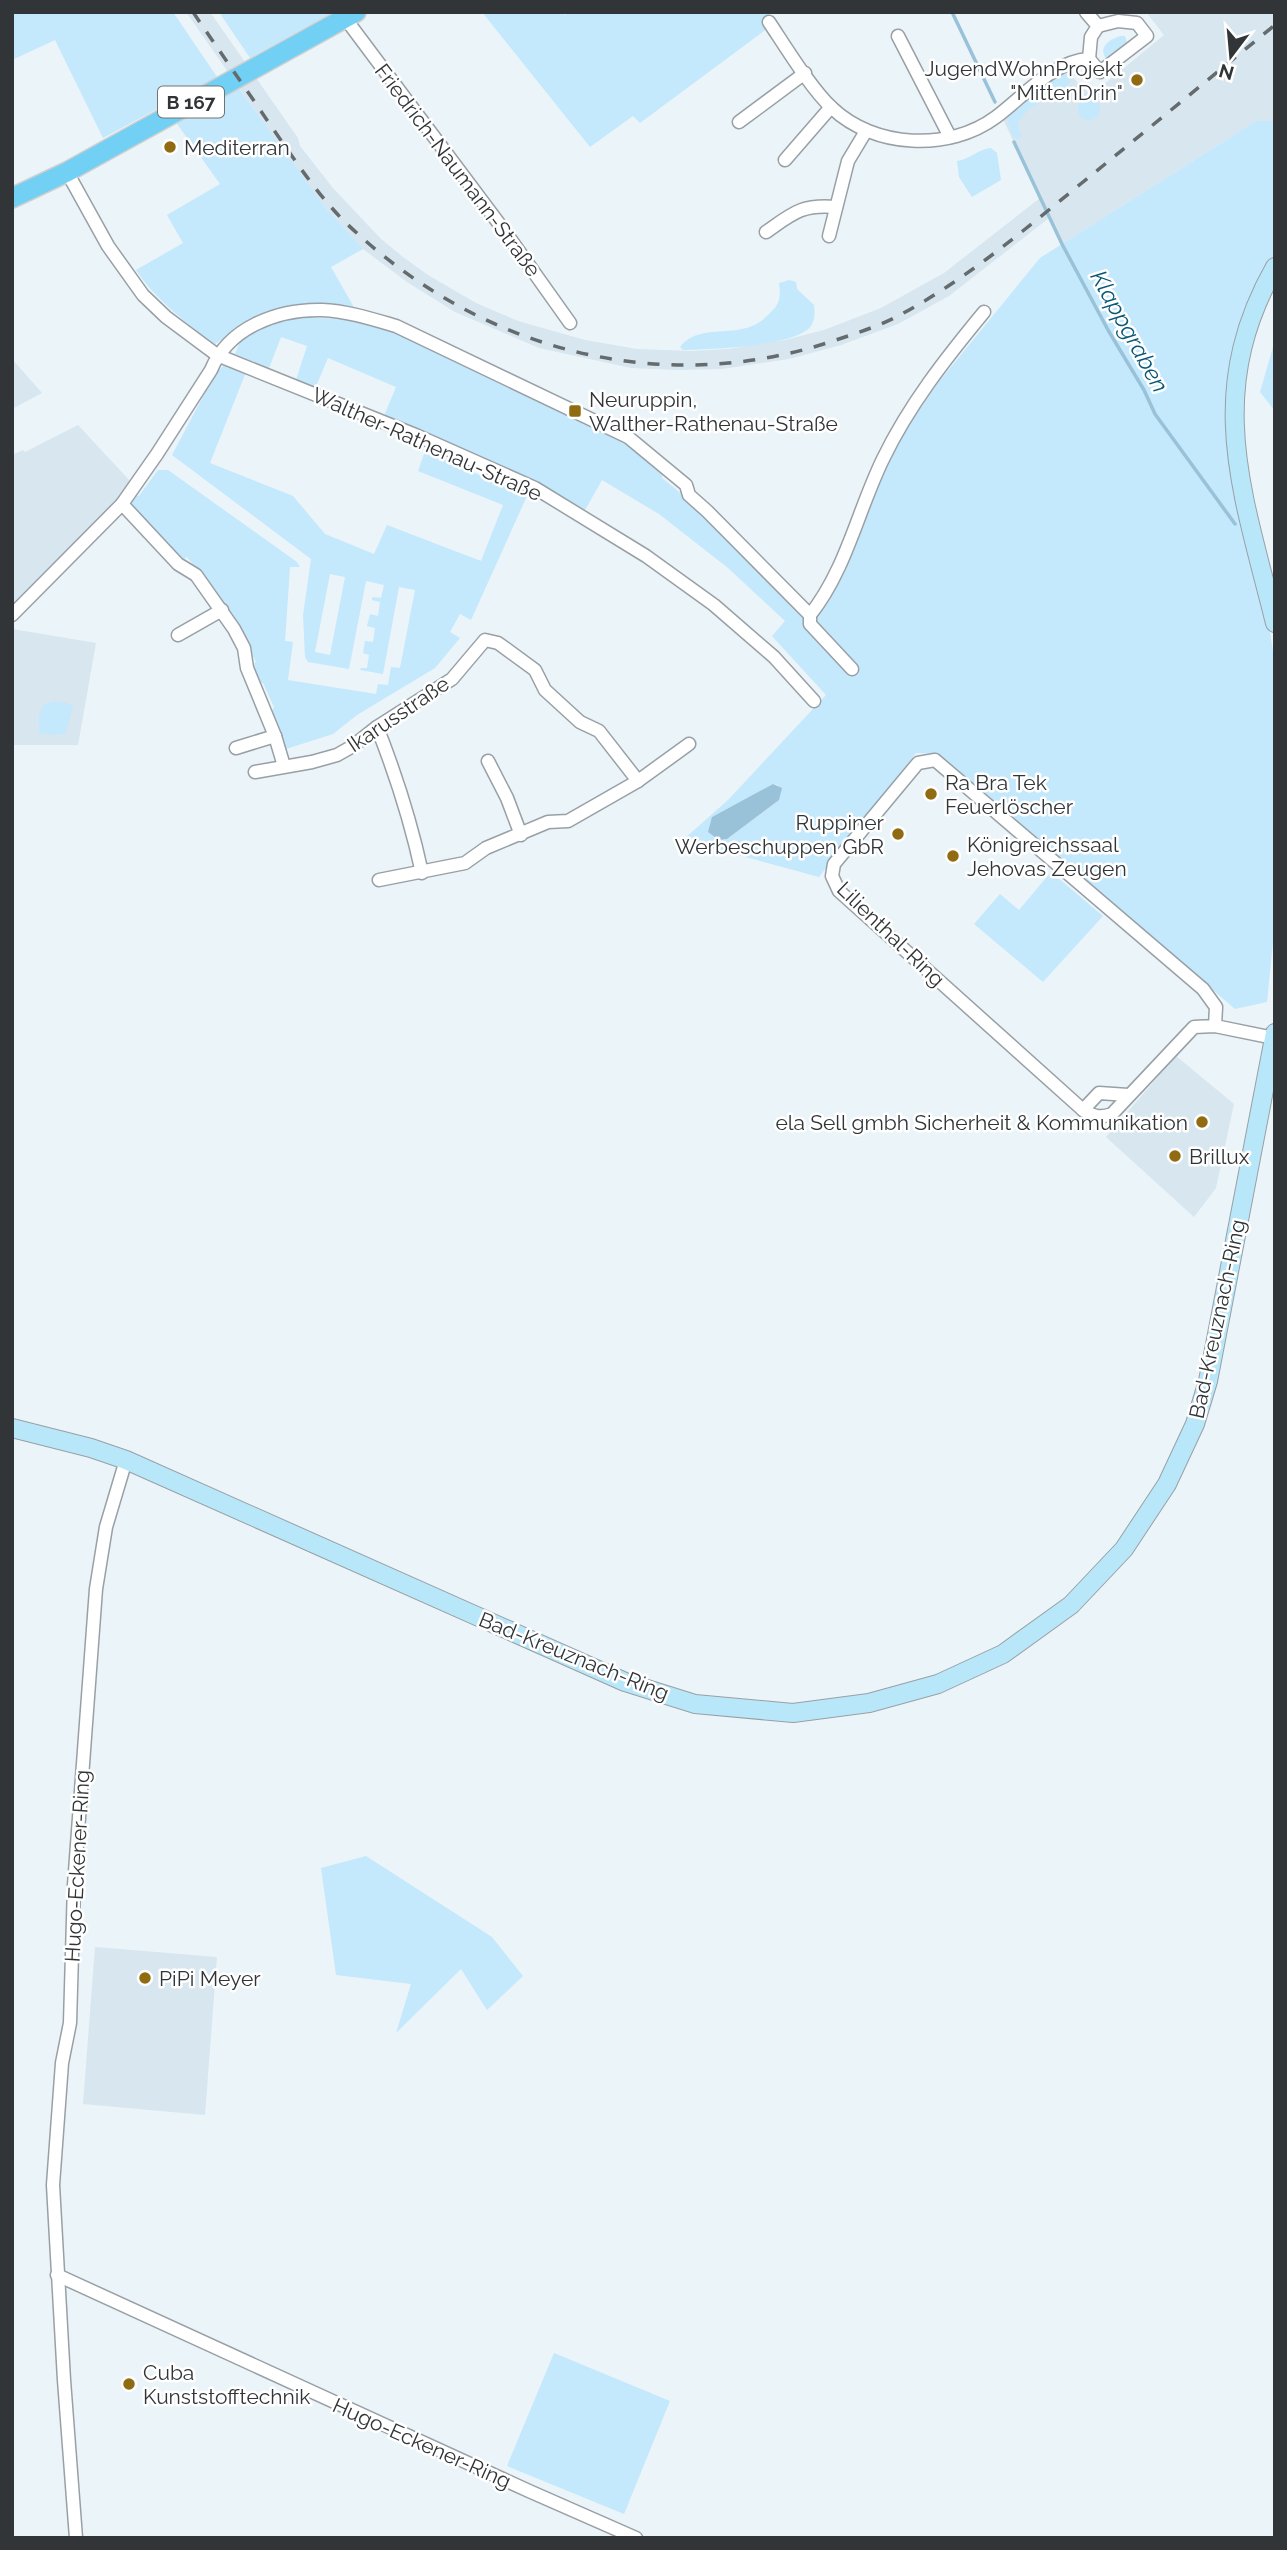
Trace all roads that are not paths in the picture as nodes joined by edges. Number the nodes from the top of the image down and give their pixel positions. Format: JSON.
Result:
{"nodes":[{"id":1,"x":1086,"y":12,"type":"edge"},
{"id":2,"x":1129,"y":12,"type":"edge"},
{"id":3,"x":351,"y":15,"type":"edge"},
{"id":4,"x":1118,"y":21,"type":"junction"},
{"id":5,"x":769,"y":22,"type":"dead end"},
{"id":6,"x":1098,"y":26,"type":"junction"},
{"id":7,"x":898,"y":36,"type":"dead end"},
{"id":8,"x":1089,"y":59,"type":"junction"},
{"id":9,"x":805,"y":73,"type":"junction"},
{"id":10,"x":831,"y":107,"type":"junction"},
{"id":11,"x":738,"y":122,"type":"dead end"},
{"id":12,"x":866,"y":131,"type":"junction"},
{"id":13,"x":950,"y":137,"type":"junction"},
{"id":14,"x":785,"y":160,"type":"dead end"},
{"id":15,"x":67,"y":172,"type":"junction"},
{"id":16,"x":12,"y":198,"type":"edge"},
{"id":17,"x":836,"y":207,"type":"junction"},
{"id":18,"x":766,"y":232,"type":"dead end"},
{"id":19,"x":829,"y":236,"type":"dead end"},
{"id":20,"x":1275,"y":267,"type":"edge"},
{"id":21,"x":984,"y":312,"type":"dead end"},
{"id":22,"x":570,"y":323,"type":"dead end"},
{"id":23,"x":217,"y":355,"type":"junction"},
{"id":24,"x":122,"y":504,"type":"junction"},
{"id":25,"x":222,"y":610,"type":"junction"},
{"id":26,"x":12,"y":615,"type":"edge"},
{"id":27,"x":810,"y":615,"type":"junction"},
{"id":28,"x":1275,"y":623,"type":"edge"},
{"id":29,"x":178,"y":635,"type":"dead end"},
{"id":30,"x":852,"y":669,"type":"dead end"},
{"id":31,"x":814,"y":701,"type":"dead end"},
{"id":32,"x":377,"y":727,"type":"junction"},
{"id":33,"x":275,"y":736,"type":"junction"},
{"id":34,"x":689,"y":744,"type":"dead end"},
{"id":35,"x":236,"y":748,"type":"dead end"},
{"id":36,"x":488,"y":761,"type":"dead end"},
{"id":37,"x":284,"y":766,"type":"junction"},
{"id":38,"x":255,"y":772,"type":"dead end"},
{"id":39,"x":638,"y":781,"type":"junction"},
{"id":40,"x":521,"y":835,"type":"junction"},
{"id":41,"x":422,"y":873,"type":"junction"},
{"id":42,"x":379,"y":880,"type":"dead end"},
{"id":43,"x":1215,"y":1026,"type":"junction"},
{"id":44,"x":1274,"y":1035,"type":"edge"},
{"id":45,"x":1128,"y":1095,"type":"junction"},
{"id":46,"x":1083,"y":1110,"type":"junction"},
{"id":47,"x":12,"y":1428,"type":"edge"},
{"id":48,"x":126,"y":1460,"type":"junction"},
{"id":49,"x":57,"y":2274,"type":"junction"},
{"id":50,"x":76,"y":2538,"type":"edge"},
{"id":51,"x":636,"y":2538,"type":"edge"}],
"edges":[{"from":1,"to":6,"type":"street"},
{"from":2,"to":4,"type":"street"},
{"from":3,"to":15,"type":"main road","number":"B 167"},
{"from":3,"to":22,"type":"street","name":"Friedrich-Naumann-Straße"},
{"from":4,"to":6,"type":"street"},
{"from":4,"to":8,"type":"street"},
{"from":5,"to":9,"type":"street"},
{"from":6,"to":8,"type":"street"},
{"from":7,"to":13,"type":"street"},
{"from":8,"to":13,"type":"street"},
{"from":9,"to":10,"type":"street"},
{"from":9,"to":11,"type":"street"},
{"from":10,"to":12,"type":"street"},
{"from":10,"to":14,"type":"street"},
{"from":12,"to":13,"type":"street"},
{"from":12,"to":17,"type":"street"},
{"from":15,"to":16,"type":"main road","number":"B 167"},
{"from":15,"to":23,"type":"street","name":"Walther-Rathenau-Straße"},
{"from":17,"to":18,"type":"street"},
{"from":17,"to":19,"type":"street"},
{"from":20,"to":28,"type":"main road"},
{"from":21,"to":27,"type":"street"},
{"from":23,"to":24,"type":"street"},
{"from":23,"to":27,"type":"street"},
{"from":23,"to":31,"type":"street","name":"Walther-Rathenau-Straße"},
{"from":24,"to":25,"type":"street"},
{"from":24,"to":26,"type":"street"},
{"from":25,"to":29,"type":"street"},
{"from":25,"to":33,"type":"street"},
{"from":27,"to":30,"type":"street"},
{"from":32,"to":37,"type":"street","name":"Ikarusstraße"},
{"from":32,"to":39,"type":"street","name":"Ikarusstraße"},
{"from":32,"to":41,"type":"street"},
{"from":33,"to":35,"type":"street"},
{"from":33,"to":37,"type":"street"},
{"from":34,"to":39,"type":"street"},
{"from":36,"to":40,"type":"street"},
{"from":37,"to":38,"type":"street","name":"Ikarusstraße"},
{"from":39,"to":40,"type":"street"},
{"from":40,"to":41,"type":"street"},
{"from":41,"to":42,"type":"street"},
{"from":43,"to":44,"type":"street"},
{"from":43,"to":45,"type":"street"},
{"from":43,"to":46,"type":"street","name":"Lilienthal-Ring"},
{"from":44,"to":48,"type":"main road","name":"Bad-Kreuznach-Ring"},
{"from":45,"to":46,"type":"street"},
{"from":45,"to":46,"type":"street"},
{"from":47,"to":48,"type":"main road","name":"Bad-Kreuznach-Ring"},
{"from":48,"to":49,"type":"street","name":"Hugo-Eckener-Ring"},
{"from":49,"to":50,"type":"street","name":"Hugo-Eckener-Ring"},
{"from":49,"to":51,"type":"street","name":"Hugo-Eckener-Ring"}]}
